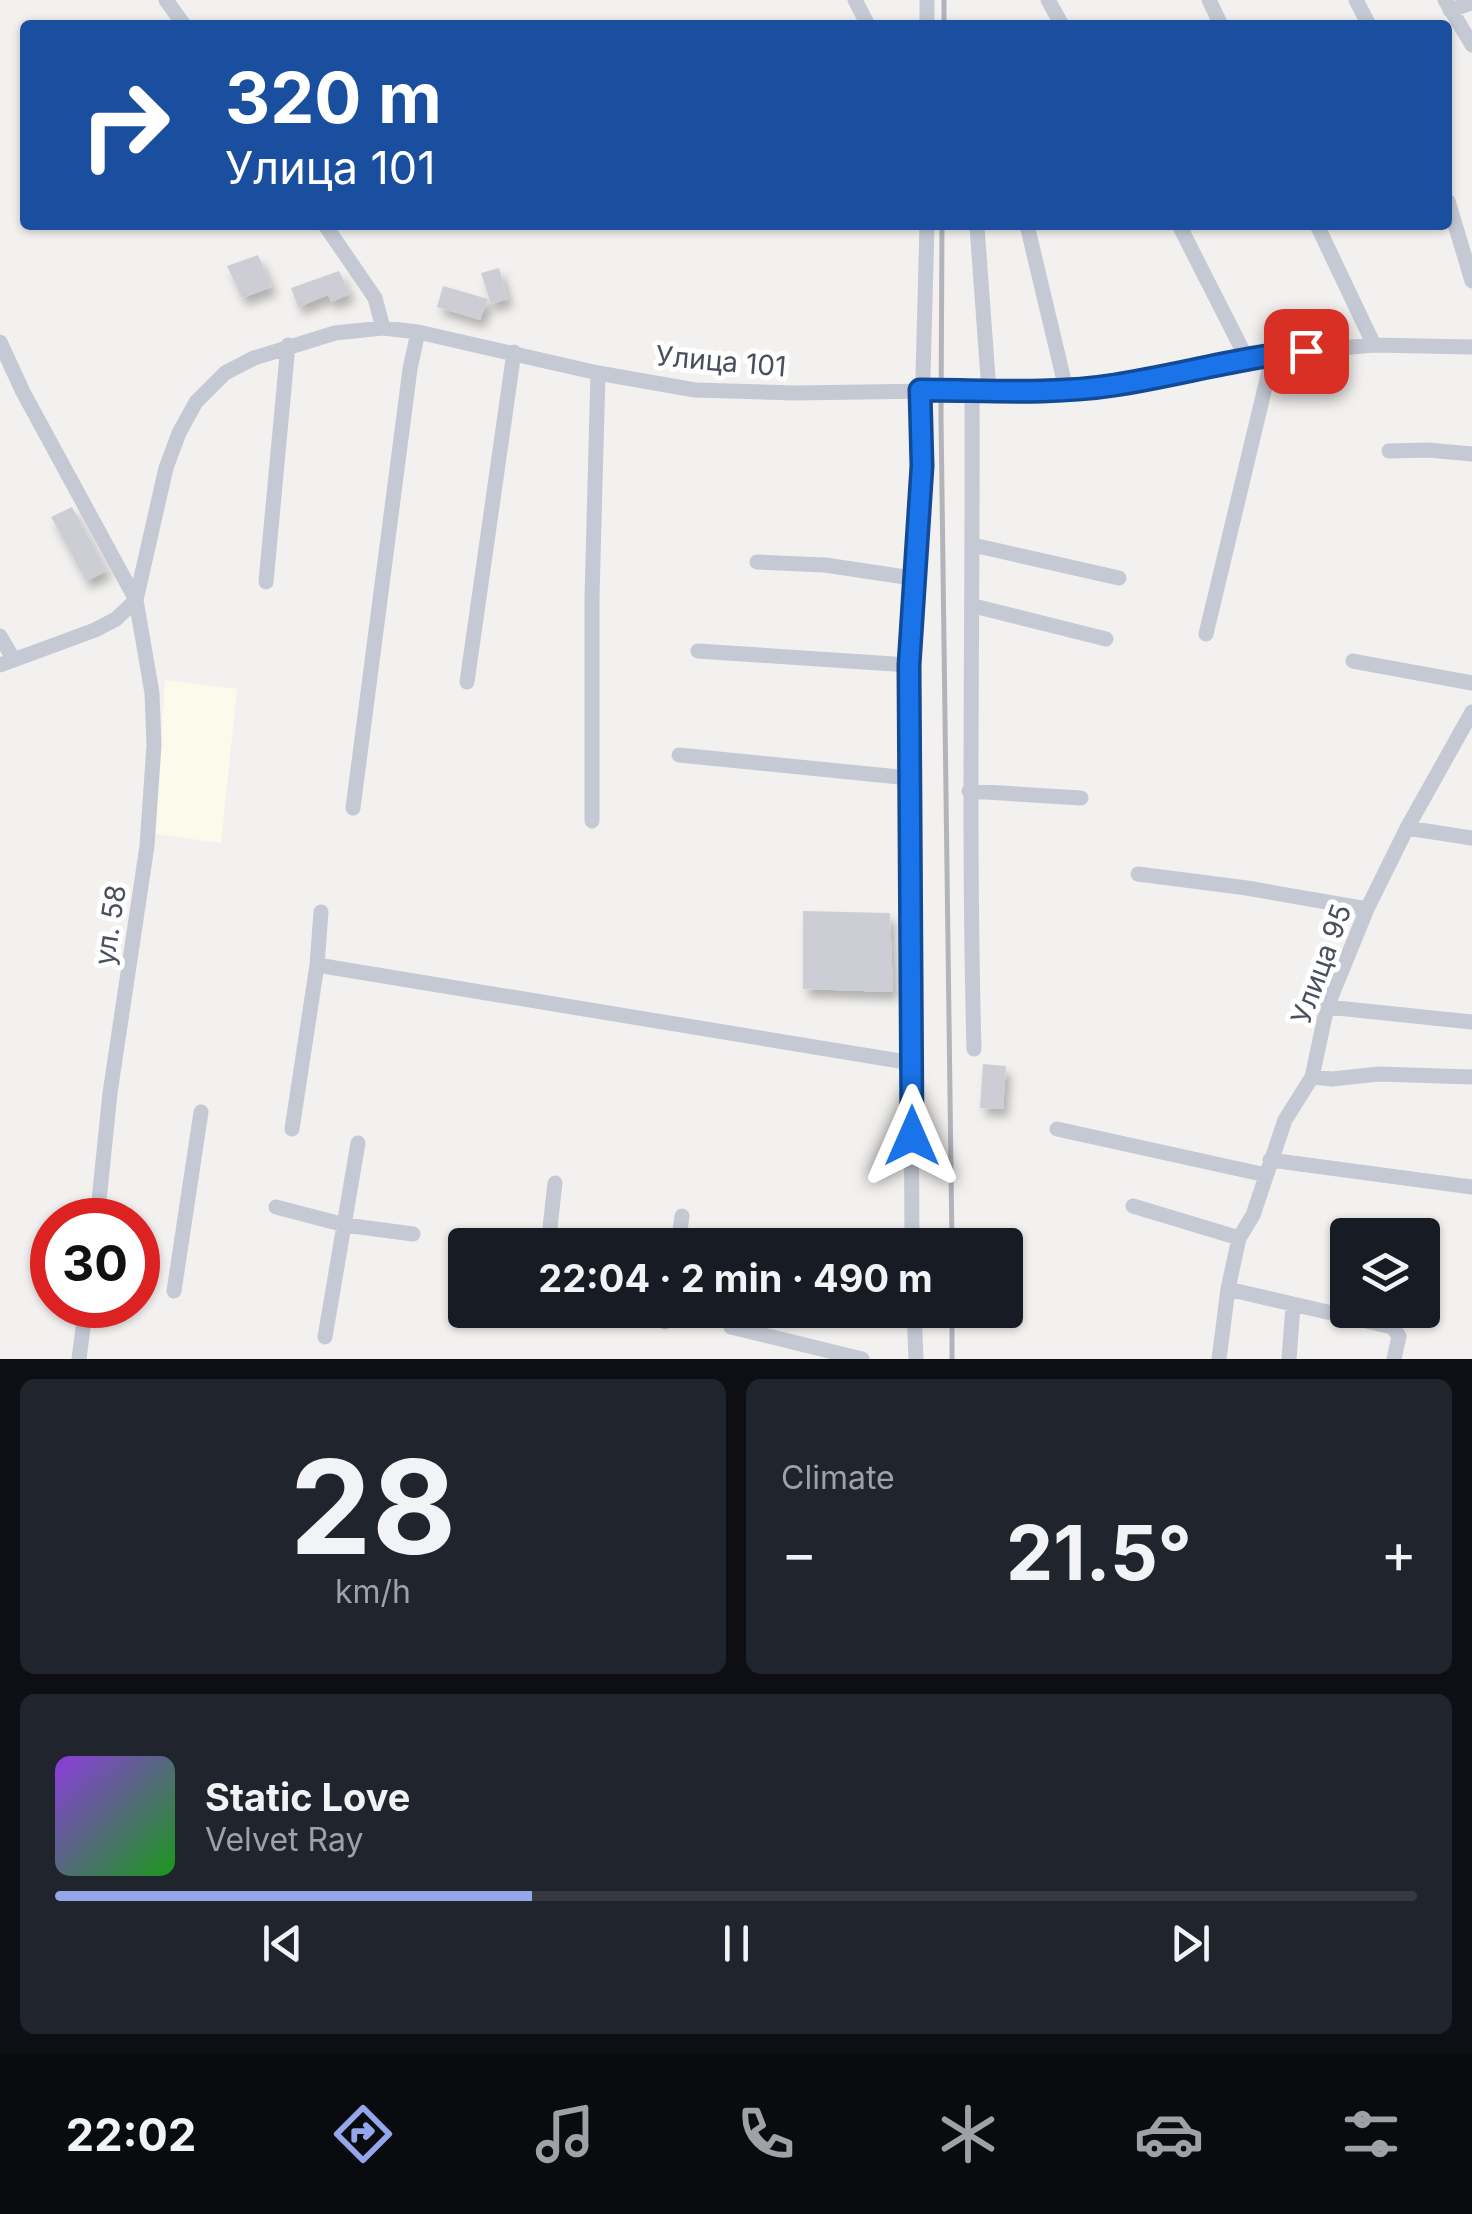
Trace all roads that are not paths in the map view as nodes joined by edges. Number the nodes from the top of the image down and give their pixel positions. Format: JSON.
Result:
{"nodes":[{"id":1,"x":1472,"y":3,"type":"edge"},
{"id":2,"x":1448,"y":5,"type":"edge"},
{"id":3,"x":1472,"y":45,"type":"edge"},
{"id":4,"x":1452,"y":215,"type":"edge"},
{"id":5,"x":328,"y":230,"type":"edge"},
{"id":6,"x":926,"y":230,"type":"edge"},
{"id":7,"x":977,"y":230,"type":"edge"},
{"id":8,"x":1028,"y":230,"type":"edge"},
{"id":9,"x":1181,"y":230,"type":"edge"},
{"id":10,"x":1319,"y":230,"type":"edge"},
{"id":11,"x":1472,"y":280,"type":"edge"},
{"id":12,"x":383,"y":328,"type":"junction"},
{"id":13,"x":418,"y":332,"type":"junction"},
{"id":14,"x":0,"y":342,"type":"edge"},
{"id":15,"x":288,"y":345,"type":"junction"},
{"id":16,"x":1374,"y":345,"type":"junction"},
{"id":17,"x":1472,"y":347,"type":"edge"},
{"id":18,"x":514,"y":352,"type":"junction"},
{"id":19,"x":1272,"y":354,"type":"junction"},
{"id":20,"x":1246,"y":358,"type":"junction"},
{"id":21,"x":598,"y":372,"type":"junction"},
{"id":22,"x":920,"y":390,"type":"junction"},
{"id":23,"x":1066,"y":390,"type":"junction"},
{"id":24,"x":981,"y":391,"type":"junction"},
{"id":25,"x":1389,"y":451,"type":"dead end"},
{"id":26,"x":1472,"y":454,"type":"edge"},
{"id":27,"x":973,"y":546,"type":"junction"},
{"id":28,"x":757,"y":562,"type":"dead end"},
{"id":29,"x":912,"y":578,"type":"junction"},
{"id":30,"x":1119,"y":578,"type":"dead end"},
{"id":31,"x":266,"y":582,"type":"dead end"},
{"id":32,"x":136,"y":600,"type":"junction"},
{"id":33,"x":974,"y":606,"type":"junction"},
{"id":34,"x":1206,"y":634,"type":"dead end"},
{"id":35,"x":0,"y":636,"type":"edge"},
{"id":36,"x":1106,"y":639,"type":"dead end"},
{"id":37,"x":698,"y":651,"type":"dead end"},
{"id":38,"x":1353,"y":662,"type":"dead end"},
{"id":39,"x":7,"y":663,"type":"edge"},
{"id":40,"x":909,"y":665,"type":"junction"},
{"id":41,"x":468,"y":682,"type":"dead end"},
{"id":42,"x":1472,"y":683,"type":"edge"},
{"id":43,"x":1472,"y":712,"type":"edge"},
{"id":44,"x":1468,"y":729,"type":"edge"},
{"id":45,"x":678,"y":756,"type":"dead end"},
{"id":46,"x":909,"y":778,"type":"junction"},
{"id":47,"x":969,"y":791,"type":"junction"},
{"id":48,"x":1081,"y":798,"type":"dead end"},
{"id":49,"x":353,"y":808,"type":"dead end"},
{"id":50,"x":592,"y":821,"type":"dead end"},
{"id":51,"x":1407,"y":828,"type":"junction"},
{"id":52,"x":1472,"y":838,"type":"edge"},
{"id":53,"x":1138,"y":874,"type":"dead end"},
{"id":54,"x":1367,"y":909,"type":"junction"},
{"id":55,"x":321,"y":912,"type":"dead end"},
{"id":56,"x":317,"y":966,"type":"junction"},
{"id":57,"x":1327,"y":1007,"type":"junction"},
{"id":58,"x":1472,"y":1022,"type":"edge"},
{"id":59,"x":974,"y":1049,"type":"dead end"},
{"id":60,"x":912,"y":1063,"type":"junction"},
{"id":61,"x":1312,"y":1077,"type":"junction"},
{"id":62,"x":1472,"y":1077,"type":"edge"},
{"id":63,"x":201,"y":1112,"type":"dead end"},
{"id":64,"x":1057,"y":1129,"type":"dead end"},
{"id":65,"x":292,"y":1130,"type":"dead end"},
{"id":66,"x":358,"y":1143,"type":"dead end"},
{"id":67,"x":1268,"y":1167,"type":"junction"},
{"id":68,"x":555,"y":1183,"type":"dead end"},
{"id":69,"x":1472,"y":1187,"type":"edge"},
{"id":70,"x":99,"y":1198,"type":"edge"},
{"id":71,"x":1134,"y":1206,"type":"dead end"},
{"id":72,"x":276,"y":1207,"type":"dead end"},
{"id":73,"x":682,"y":1216,"type":"dead end"},
{"id":74,"x":344,"y":1224,"type":"junction"},
{"id":75,"x":550,"y":1228,"type":"edge"},
{"id":76,"x":680,"y":1228,"type":"edge"},
{"id":77,"x":912,"y":1228,"type":"edge"},
{"id":78,"x":412,"y":1234,"type":"dead end"},
{"id":79,"x":1239,"y":1238,"type":"junction"},
{"id":80,"x":1228,"y":1289,"type":"junction"},
{"id":81,"x":174,"y":1291,"type":"dead end"},
{"id":82,"x":1293,"y":1306,"type":"junction"},
{"id":83,"x":83,"y":1328,"type":"edge"},
{"id":84,"x":735,"y":1328,"type":"edge"},
{"id":85,"x":915,"y":1328,"type":"edge"},
{"id":86,"x":325,"y":1337,"type":"dead end"},
{"id":87,"x":79,"y":1359,"type":"edge"},
{"id":88,"x":862,"y":1359,"type":"edge"},
{"id":89,"x":916,"y":1359,"type":"edge"},
{"id":90,"x":1219,"y":1359,"type":"edge"},
{"id":91,"x":1289,"y":1359,"type":"edge"},
{"id":92,"x":1394,"y":1359,"type":"edge"}],
"edges":[{"from":1,"to":2,"type":"street"},
{"from":2,"to":3,"type":"street"},
{"from":4,"to":11,"type":"street"},
{"from":5,"to":12,"type":"street"},
{"from":6,"to":22,"type":"street"},
{"from":7,"to":24,"type":"street"},
{"from":8,"to":23,"type":"street"},
{"from":9,"to":20,"type":"street"},
{"from":10,"to":16,"type":"street"},
{"from":12,"to":13,"type":"street","name":"Улица 101"},
{"from":12,"to":15,"type":"street","name":"Улица 101"},
{"from":13,"to":18,"type":"street","name":"Улица 101"},
{"from":13,"to":49,"type":"street"},
{"from":14,"to":32,"type":"street"},
{"from":15,"to":31,"type":"street"},
{"from":15,"to":32,"type":"street","name":"Улица 101"},
{"from":16,"to":17,"type":"street","name":"Улица 101"},
{"from":16,"to":19,"type":"street","name":"Улица 101"},
{"from":18,"to":21,"type":"street","name":"Улица 101"},
{"from":18,"to":41,"type":"street"},
{"from":19,"to":20,"type":"street","name":"Улица 101"},
{"from":19,"to":34,"type":"street"},
{"from":20,"to":23,"type":"street","name":"Улица 101"},
{"from":21,"to":22,"type":"street","name":"Улица 101"},
{"from":21,"to":50,"type":"street"},
{"from":22,"to":24,"type":"street","name":"Улица 101"},
{"from":22,"to":29,"type":"street"},
{"from":23,"to":24,"type":"street","name":"Улица 101"},
{"from":24,"to":27,"type":"street"},
{"from":25,"to":26,"type":"street"},
{"from":27,"to":30,"type":"street"},
{"from":27,"to":33,"type":"street"},
{"from":28,"to":29,"type":"street"},
{"from":29,"to":40,"type":"street"},
{"from":32,"to":39,"type":"street"},
{"from":32,"to":70,"type":"street","name":"ул. 58"},
{"from":33,"to":36,"type":"street"},
{"from":33,"to":47,"type":"street"},
{"from":35,"to":39,"type":"street"},
{"from":37,"to":40,"type":"street"},
{"from":38,"to":42,"type":"street"},
{"from":40,"to":46,"type":"street"},
{"from":43,"to":44,"type":"street","name":"Улица 95"},
{"from":44,"to":51,"type":"street","name":"Улица 95"},
{"from":45,"to":46,"type":"street"},
{"from":46,"to":60,"type":"street"},
{"from":47,"to":48,"type":"street"},
{"from":47,"to":59,"type":"street"},
{"from":51,"to":52,"type":"street"},
{"from":51,"to":54,"type":"street","name":"Улица 95"},
{"from":53,"to":54,"type":"street"},
{"from":54,"to":57,"type":"street","name":"Улица 95"},
{"from":55,"to":56,"type":"street"},
{"from":56,"to":60,"type":"street"},
{"from":56,"to":65,"type":"street"},
{"from":57,"to":58,"type":"street"},
{"from":57,"to":61,"type":"street","name":"Улица 95"},
{"from":60,"to":77,"type":"street"},
{"from":61,"to":62,"type":"street"},
{"from":61,"to":67,"type":"street","name":"Улица 95"},
{"from":63,"to":81,"type":"street"},
{"from":64,"to":67,"type":"street"},
{"from":66,"to":74,"type":"street"},
{"from":67,"to":69,"type":"street"},
{"from":67,"to":79,"type":"street","name":"Улица 95"},
{"from":68,"to":75,"type":"street"},
{"from":71,"to":79,"type":"street"},
{"from":72,"to":74,"type":"street"},
{"from":73,"to":76,"type":"street"},
{"from":74,"to":78,"type":"street"},
{"from":74,"to":86,"type":"street"},
{"from":79,"to":80,"type":"street","name":"Улица 95"},
{"from":80,"to":82,"type":"street"},
{"from":80,"to":90,"type":"street","name":"Улица 95"},
{"from":82,"to":91,"type":"street"},
{"from":82,"to":92,"type":"street"},
{"from":83,"to":87,"type":"street"},
{"from":84,"to":88,"type":"street"},
{"from":85,"to":89,"type":"street"}]}
